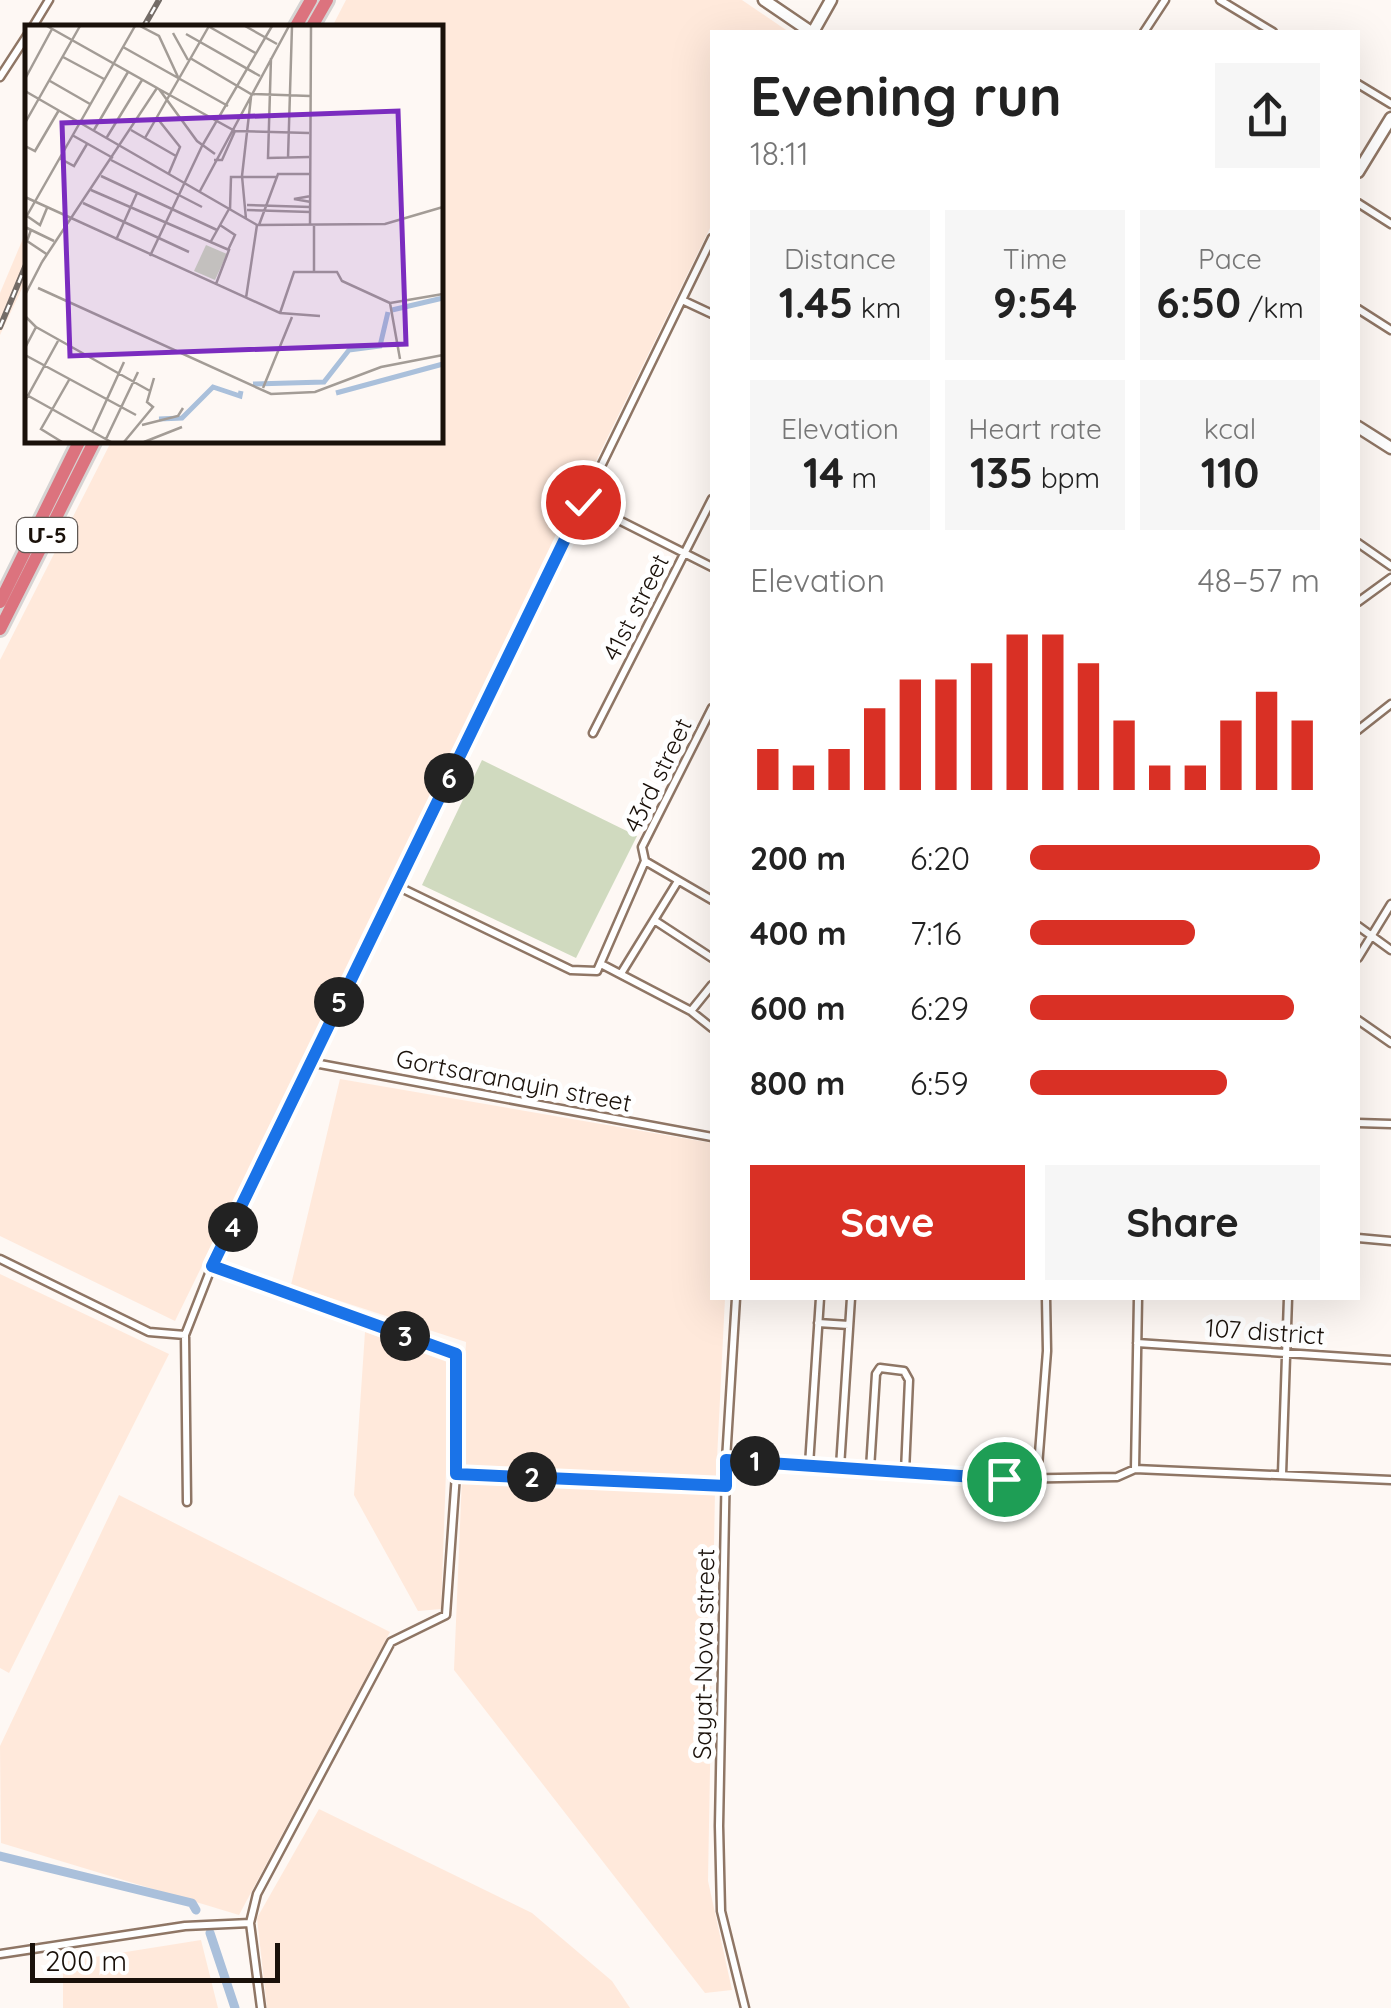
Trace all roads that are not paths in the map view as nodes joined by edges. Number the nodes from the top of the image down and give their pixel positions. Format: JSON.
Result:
{"nodes":[{"id":1,"x":49,"y":0,"type":"edge"},
{"id":2,"x":310,"y":0,"type":"edge"},
{"id":3,"x":327,"y":0,"type":"edge"},
{"id":4,"x":764,"y":0,"type":"edge"},
{"id":5,"x":831,"y":0,"type":"edge"},
{"id":6,"x":1165,"y":0,"type":"edge"},
{"id":7,"x":1220,"y":0,"type":"edge"},
{"id":8,"x":34,"y":25,"type":"edge"},
{"id":9,"x":297,"y":25,"type":"edge"},
{"id":10,"x":313,"y":25,"type":"edge"},
{"id":11,"x":809,"y":30,"type":"edge"},
{"id":12,"x":813,"y":30,"type":"edge"},
{"id":13,"x":1145,"y":30,"type":"edge"},
{"id":14,"x":1270,"y":30,"type":"edge"},
{"id":15,"x":25,"y":39,"type":"edge"},
{"id":16,"x":0,"y":78,"type":"edge"},
{"id":17,"x":1360,"y":85,"type":"edge"},
{"id":18,"x":1391,"y":104,"type":"edge"},
{"id":19,"x":1391,"y":118,"type":"edge"},
{"id":20,"x":1360,"y":169,"type":"edge"},
{"id":21,"x":1360,"y":204,"type":"edge"},
{"id":22,"x":1391,"y":224,"type":"edge"},
{"id":23,"x":710,"y":242,"type":"edge"},
{"id":24,"x":682,"y":300,"type":"junction"},
{"id":25,"x":1360,"y":310,"type":"edge"},
{"id":26,"x":710,"y":313,"type":"edge"},
{"id":27,"x":1391,"y":330,"type":"edge"},
{"id":28,"x":1360,"y":428,"type":"edge"},
{"id":29,"x":79,"y":442,"type":"edge"},
{"id":30,"x":94,"y":442,"type":"edge"},
{"id":31,"x":1391,"y":448,"type":"edge"},
{"id":32,"x":583,"y":502,"type":"junction"},
{"id":33,"x":710,"y":503,"type":"edge"},
{"id":34,"x":1360,"y":544,"type":"edge"},
{"id":35,"x":685,"y":554,"type":"junction"},
{"id":36,"x":710,"y":566,"type":"edge"},
{"id":37,"x":1391,"y":566,"type":"edge"},
{"id":38,"x":1391,"y":578,"type":"edge"},
{"id":39,"x":1360,"y":601,"type":"edge"},
{"id":40,"x":0,"y":602,"type":"edge"},
{"id":41,"x":0,"y":630,"type":"edge"},
{"id":42,"x":1391,"y":704,"type":"edge"},
{"id":43,"x":710,"y":712,"type":"edge"},
{"id":44,"x":1360,"y":728,"type":"edge"},
{"id":45,"x":593,"y":733,"type":"dead end"},
{"id":46,"x":644,"y":860,"type":"junction"},
{"id":47,"x":678,"y":881,"type":"junction"},
{"id":48,"x":397,"y":886,"type":"junction"},
{"id":49,"x":710,"y":899,"type":"edge"},
{"id":50,"x":1391,"y":904,"type":"edge"},
{"id":51,"x":654,"y":920,"type":"junction"},
{"id":52,"x":1360,"y":927,"type":"edge"},
{"id":53,"x":1372,"y":936,"type":"junction"},
{"id":54,"x":1391,"y":950,"type":"edge"},
{"id":55,"x":1360,"y":955,"type":"edge"},
{"id":56,"x":710,"y":957,"type":"edge"},
{"id":57,"x":599,"y":967,"type":"junction"},
{"id":58,"x":622,"y":972,"type":"junction"},
{"id":59,"x":710,"y":987,"type":"edge"},
{"id":60,"x":691,"y":1011,"type":"junction"},
{"id":61,"x":1360,"y":1021,"type":"edge"},
{"id":62,"x":710,"y":1026,"type":"edge"},
{"id":63,"x":1391,"y":1043,"type":"edge"},
{"id":64,"x":309,"y":1062,"type":"junction"},
{"id":65,"x":1360,"y":1123,"type":"edge"},
{"id":66,"x":1391,"y":1124,"type":"edge"},
{"id":67,"x":710,"y":1137,"type":"edge"},
{"id":68,"x":1360,"y":1238,"type":"edge"},
{"id":69,"x":1391,"y":1240,"type":"edge"},
{"id":70,"x":0,"y":1259,"type":"edge"},
{"id":71,"x":212,"y":1266,"type":"junction"},
{"id":72,"x":736,"y":1300,"type":"edge"},
{"id":73,"x":820,"y":1300,"type":"edge"},
{"id":74,"x":851,"y":1300,"type":"edge"},
{"id":75,"x":1046,"y":1300,"type":"edge"},
{"id":76,"x":1138,"y":1300,"type":"edge"},
{"id":77,"x":1288,"y":1300,"type":"edge"},
{"id":78,"x":818,"y":1323,"type":"junction"},
{"id":79,"x":849,"y":1324,"type":"junction"},
{"id":80,"x":184,"y":1336,"type":"junction"},
{"id":81,"x":1137,"y":1342,"type":"junction"},
{"id":82,"x":1286,"y":1353,"type":"junction"},
{"id":83,"x":1391,"y":1360,"type":"edge"},
{"id":84,"x":726,"y":1460,"type":"junction"},
{"id":85,"x":809,"y":1465,"type":"junction"},
{"id":86,"x":840,"y":1467,"type":"junction"},
{"id":87,"x":870,"y":1469,"type":"junction"},
{"id":88,"x":1136,"y":1469,"type":"junction"},
{"id":89,"x":905,"y":1472,"type":"junction"},
{"id":90,"x":456,"y":1474,"type":"junction"},
{"id":91,"x":1282,"y":1474,"type":"junction"},
{"id":92,"x":1037,"y":1479,"type":"junction"},
{"id":93,"x":1391,"y":1480,"type":"edge"},
{"id":94,"x":726,"y":1486,"type":"junction"},
{"id":95,"x":187,"y":1502,"type":"dead end"},
{"id":96,"x":250,"y":1923,"type":"junction"},
{"id":97,"x":0,"y":1954,"type":"edge"},
{"id":98,"x":261,"y":2008,"type":"edge"},
{"id":99,"x":745,"y":2008,"type":"edge"}],
"edges":[{"from":1,"to":8,"type":"street"},
{"from":2,"to":9,"type":"highway"},
{"from":3,"to":10,"type":"highway"},
{"from":4,"to":11,"type":"street"},
{"from":5,"to":12,"type":"street"},
{"from":6,"to":13,"type":"street"},
{"from":7,"to":14,"type":"street"},
{"from":15,"to":16,"type":"street"},
{"from":17,"to":18,"type":"street"},
{"from":19,"to":20,"type":"street"},
{"from":21,"to":22,"type":"street"},
{"from":23,"to":24,"type":"street"},
{"from":24,"to":26,"type":"street"},
{"from":24,"to":32,"type":"street"},
{"from":25,"to":27,"type":"street"},
{"from":28,"to":31,"type":"street"},
{"from":29,"to":40,"type":"highway","number":"Մ-5"},
{"from":30,"to":41,"type":"highway","number":"Մ-5"},
{"from":32,"to":35,"type":"street"},
{"from":32,"to":48,"type":"street"},
{"from":33,"to":35,"type":"street","name":"41st street"},
{"from":34,"to":37,"type":"street"},
{"from":35,"to":36,"type":"street"},
{"from":35,"to":45,"type":"street","name":"41st street"},
{"from":38,"to":39,"type":"street"},
{"from":42,"to":44,"type":"street"},
{"from":43,"to":46,"type":"street","name":"43rd street"},
{"from":46,"to":47,"type":"street"},
{"from":46,"to":57,"type":"street","name":"43rd street"},
{"from":47,"to":49,"type":"street"},
{"from":47,"to":51,"type":"street"},
{"from":48,"to":57,"type":"street"},
{"from":48,"to":64,"type":"street"},
{"from":50,"to":53,"type":"street"},
{"from":51,"to":56,"type":"street"},
{"from":51,"to":58,"type":"street"},
{"from":52,"to":53,"type":"street"},
{"from":53,"to":54,"type":"street"},
{"from":53,"to":55,"type":"street"},
{"from":57,"to":58,"type":"street"},
{"from":58,"to":60,"type":"street"},
{"from":59,"to":60,"type":"street"},
{"from":60,"to":62,"type":"street"},
{"from":61,"to":63,"type":"street"},
{"from":64,"to":67,"type":"street","name":"Gortsaranayin street"},
{"from":64,"to":71,"type":"street"},
{"from":65,"to":66,"type":"street"},
{"from":68,"to":69,"type":"street"},
{"from":70,"to":80,"type":"street"},
{"from":71,"to":80,"type":"street"},
{"from":71,"to":90,"type":"street"},
{"from":72,"to":84,"type":"street","name":"Sayat-Nova street"},
{"from":73,"to":78,"type":"street"},
{"from":74,"to":79,"type":"street"},
{"from":75,"to":92,"type":"street"},
{"from":76,"to":81,"type":"street"},
{"from":77,"to":82,"type":"street"},
{"from":78,"to":79,"type":"street"},
{"from":78,"to":85,"type":"street"},
{"from":79,"to":86,"type":"street"},
{"from":80,"to":95,"type":"street"},
{"from":81,"to":82,"type":"street","name":"107 district"},
{"from":81,"to":88,"type":"street"},
{"from":82,"to":83,"type":"street","name":"107 district"},
{"from":82,"to":91,"type":"street"},
{"from":84,"to":85,"type":"street"},
{"from":84,"to":94,"type":"street","name":"Sayat-Nova street"},
{"from":85,"to":86,"type":"street"},
{"from":86,"to":87,"type":"street"},
{"from":87,"to":89,"type":"street"},
{"from":87,"to":89,"type":"street"},
{"from":88,"to":91,"type":"street"},
{"from":88,"to":92,"type":"street"},
{"from":89,"to":92,"type":"street"},
{"from":90,"to":94,"type":"street"},
{"from":90,"to":96,"type":"street"},
{"from":91,"to":93,"type":"street"},
{"from":94,"to":99,"type":"street","name":"Sayat-Nova street"},
{"from":96,"to":97,"type":"street"},
{"from":96,"to":98,"type":"street"}]}
